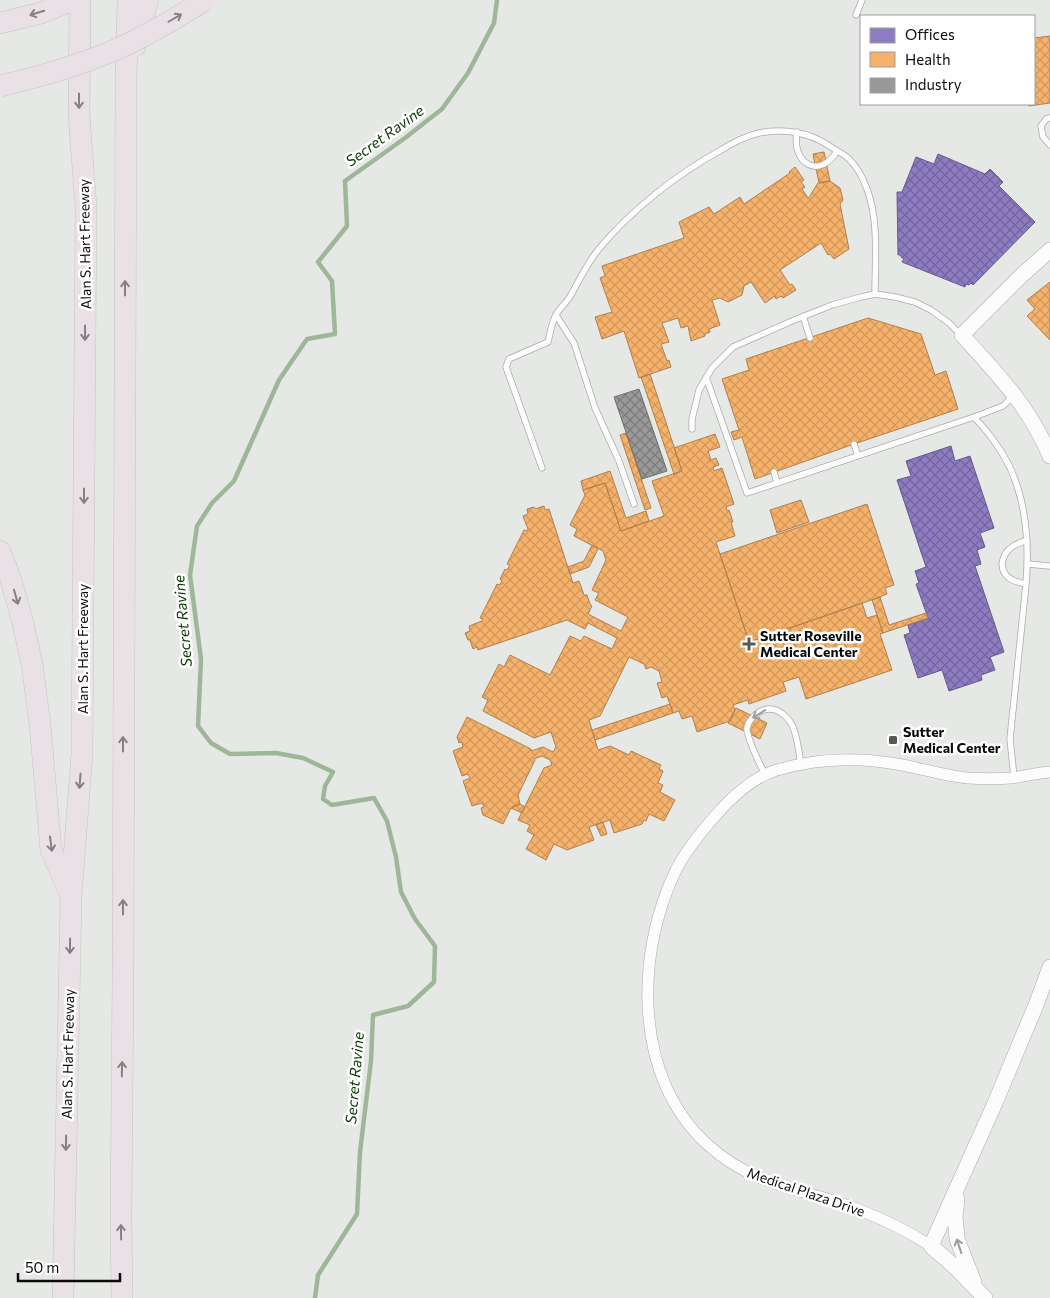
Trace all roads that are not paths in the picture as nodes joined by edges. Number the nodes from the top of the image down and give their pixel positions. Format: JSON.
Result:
{"nodes":[{"id":1,"x":74,"y":0,"type":"edge"},
{"id":2,"x":80,"y":0,"type":"edge"},
{"id":3,"x":128,"y":0,"type":"edge"},
{"id":4,"x":148,"y":0,"type":"edge"},
{"id":5,"x":205,"y":0,"type":"edge"},
{"id":6,"x":862,"y":0,"type":"edge"},
{"id":7,"x":856,"y":15,"type":"dead end"},
{"id":8,"x":0,"y":23,"type":"edge"},
{"id":9,"x":126,"y":80,"type":"junction"},
{"id":10,"x":0,"y":86,"type":"edge"},
{"id":11,"x":1050,"y":118,"type":"edge"},
{"id":12,"x":797,"y":132,"type":"junction"},
{"id":13,"x":1050,"y":145,"type":"edge"},
{"id":14,"x":837,"y":151,"type":"junction"},
{"id":15,"x":1050,"y":250,"type":"edge"},
{"id":16,"x":875,"y":294,"type":"junction"},
{"id":17,"x":556,"y":314,"type":"junction"},
{"id":18,"x":803,"y":316,"type":"junction"},
{"id":19,"x":962,"y":335,"type":"junction"},
{"id":20,"x":810,"y":338,"type":"dead end"},
{"id":21,"x":706,"y":377,"type":"junction"},
{"id":22,"x":1015,"y":395,"type":"junction"},
{"id":23,"x":974,"y":417,"type":"junction"},
{"id":24,"x":692,"y":429,"type":"dead end"},
{"id":25,"x":854,"y":444,"type":"dead end"},
{"id":26,"x":858,"y":456,"type":"junction"},
{"id":27,"x":1050,"y":456,"type":"edge"},
{"id":28,"x":542,"y":468,"type":"dead end"},
{"id":29,"x":774,"y":472,"type":"dead end"},
{"id":30,"x":777,"y":483,"type":"junction"},
{"id":31,"x":634,"y":504,"type":"dead end"},
{"id":32,"x":1027,"y":540,"type":"junction"},
{"id":33,"x":0,"y":551,"type":"edge"},
{"id":34,"x":1028,"y":564,"type":"junction"},
{"id":35,"x":1050,"y":566,"type":"edge"},
{"id":36,"x":1026,"y":584,"type":"junction"},
{"id":37,"x":801,"y":764,"type":"junction"},
{"id":38,"x":1050,"y":772,"type":"edge"},
{"id":39,"x":765,"y":775,"type":"junction"},
{"id":40,"x":1014,"y":777,"type":"junction"},
{"id":41,"x":71,"y":897,"type":"junction"},
{"id":42,"x":1050,"y":967,"type":"edge"},
{"id":43,"x":958,"y":1185,"type":"junction"},
{"id":44,"x":931,"y":1246,"type":"junction"},
{"id":45,"x":981,"y":1294,"type":"edge"},
{"id":46,"x":64,"y":1298,"type":"edge"},
{"id":47,"x":122,"y":1298,"type":"edge"}],
"edges":[{"from":1,"to":8,"type":"highway","one_way":true},
{"from":2,"to":41,"type":"highway","name":"Alan S. Hart Freeway","one_way":true},
{"from":3,"to":9,"type":"highway"},
{"from":4,"to":9,"type":"highway"},
{"from":10,"to":5,"type":"highway","one_way":true,"bridge":true},
{"from":6,"to":7,"type":"lane"},
{"from":47,"to":9,"type":"highway","one_way":true},
{"from":11,"to":13,"type":"lane"},
{"from":12,"to":14,"type":"lane"},
{"from":12,"to":14,"type":"lane"},
{"from":12,"to":17,"type":"lane"},
{"from":14,"to":16,"type":"lane"},
{"from":15,"to":19,"type":"street"},
{"from":16,"to":18,"type":"lane"},
{"from":16,"to":19,"type":"lane"},
{"from":17,"to":28,"type":"lane"},
{"from":17,"to":31,"type":"lane"},
{"from":18,"to":20,"type":"lane"},
{"from":18,"to":21,"type":"lane"},
{"from":19,"to":22,"type":"street"},
{"from":21,"to":24,"type":"lane"},
{"from":21,"to":30,"type":"lane"},
{"from":22,"to":23,"type":"lane"},
{"from":22,"to":27,"type":"street"},
{"from":23,"to":26,"type":"lane"},
{"from":23,"to":32,"type":"lane"},
{"from":25,"to":26,"type":"lane"},
{"from":26,"to":30,"type":"lane"},
{"from":29,"to":30,"type":"lane"},
{"from":32,"to":34,"type":"lane"},
{"from":32,"to":36,"type":"lane"},
{"from":33,"to":41,"type":"highway","one_way":true},
{"from":34,"to":35,"type":"lane"},
{"from":34,"to":36,"type":"lane"},
{"from":36,"to":40,"type":"lane"},
{"from":37,"to":39,"type":"street","name":"Medical Plaza Drive"},
{"from":37,"to":39,"type":"lane","one_way":true},
{"from":37,"to":40,"type":"street","name":"Medical Plaza Drive"},
{"from":38,"to":40,"type":"street","name":"Medical Plaza Drive"},
{"from":39,"to":44,"type":"street","name":"Medical Plaza Drive"},
{"from":41,"to":46,"type":"highway","name":"Alan S. Hart Freeway","one_way":true},
{"from":42,"to":43,"type":"street"},
{"from":43,"to":44,"type":"street"},
{"from":45,"to":43,"type":"street","one_way":true},
{"from":44,"to":45,"type":"street","name":"Medical Plaza Drive"}]}
